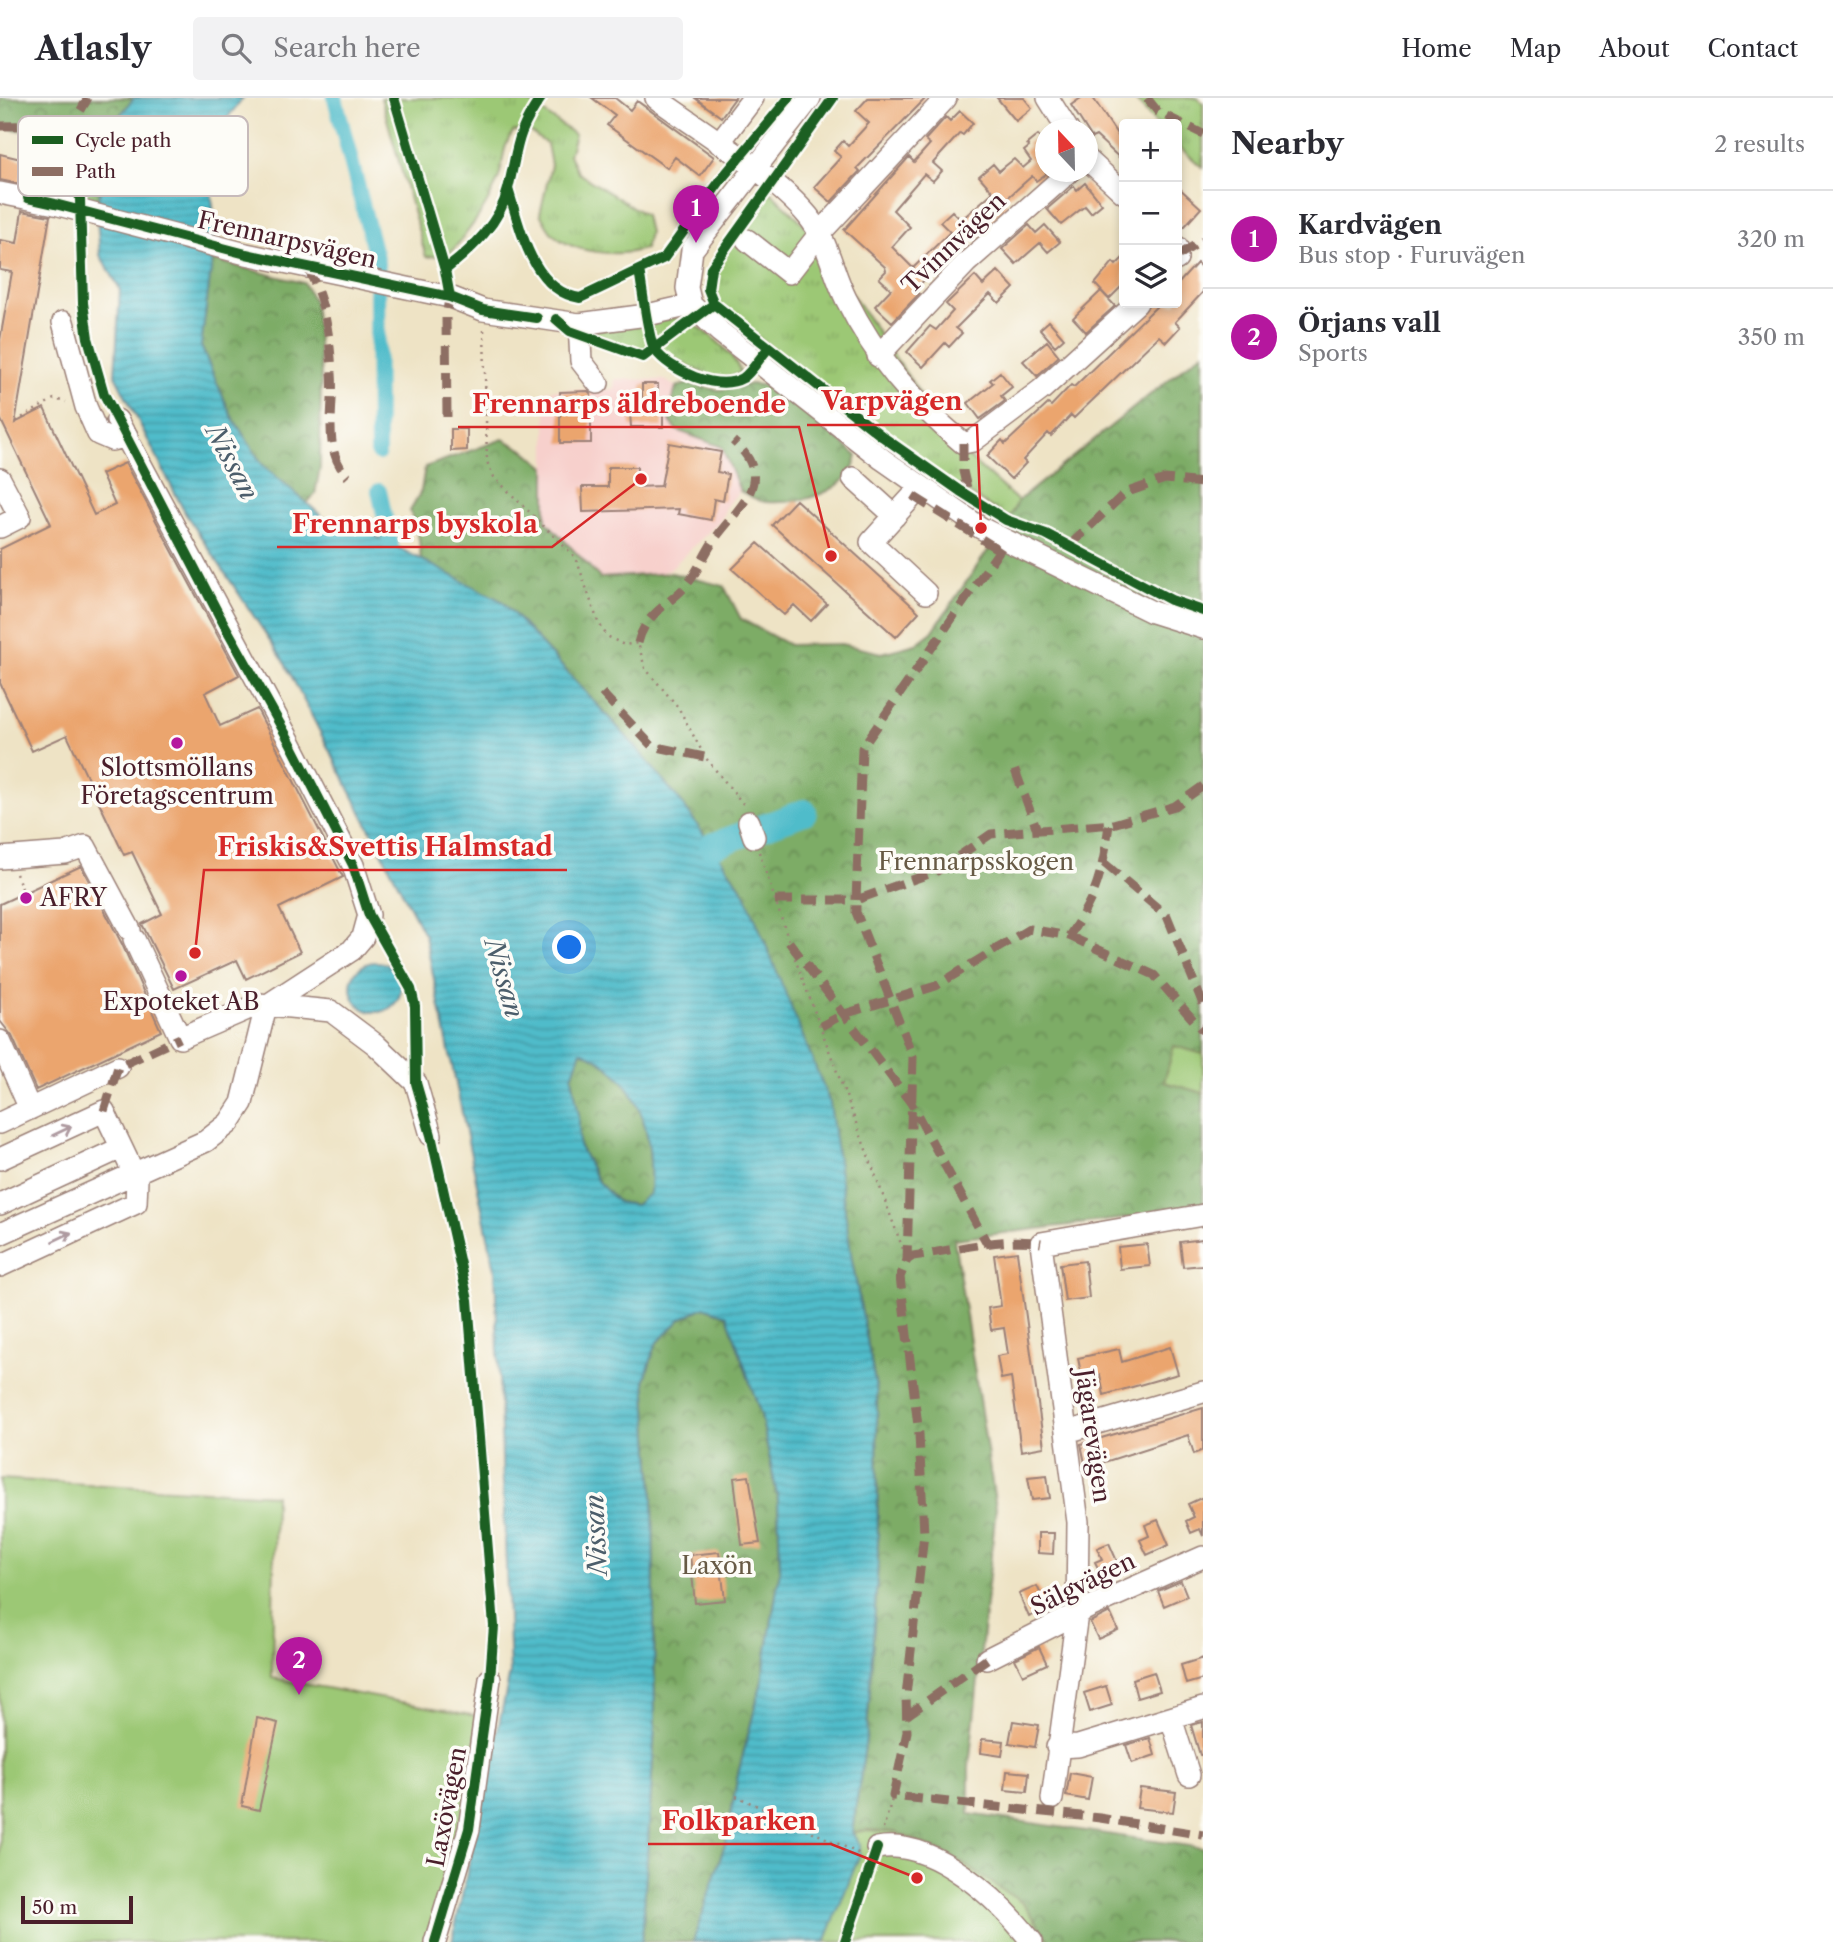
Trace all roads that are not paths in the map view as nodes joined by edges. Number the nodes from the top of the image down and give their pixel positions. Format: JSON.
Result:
{"nodes":[{"id":1,"x":656,"y":98,"type":"edge"},
{"id":2,"x":753,"y":98,"type":"edge"},
{"id":3,"x":810,"y":98,"type":"edge"},
{"id":4,"x":946,"y":98,"type":"edge"},
{"id":5,"x":1048,"y":98,"type":"edge"},
{"id":6,"x":1061,"y":119,"type":"edge"},
{"id":7,"x":719,"y":143,"type":"junction"},
{"id":8,"x":1098,"y":169,"type":"edge"},
{"id":9,"x":754,"y":170,"type":"junction"},
{"id":10,"x":1058,"y":182,"type":"edge"},
{"id":11,"x":1119,"y":188,"type":"edge"},
{"id":12,"x":0,"y":193,"type":"edge"},
{"id":13,"x":820,"y":233,"type":"junction"},
{"id":14,"x":747,"y":240,"type":"dead end"},
{"id":15,"x":691,"y":305,"type":"junction"},
{"id":16,"x":1131,"y":308,"type":"edge"},
{"id":17,"x":63,"y":322,"type":"dead end"},
{"id":18,"x":579,"y":324,"type":"junction"},
{"id":19,"x":878,"y":356,"type":"junction"},
{"id":20,"x":598,"y":383,"type":"dead end"},
{"id":21,"x":853,"y":478,"type":"dead end"},
{"id":22,"x":0,"y":479,"type":"edge"},
{"id":23,"x":920,"y":488,"type":"junction"},
{"id":24,"x":895,"y":516,"type":"junction"},
{"id":25,"x":0,"y":527,"type":"edge"},
{"id":26,"x":926,"y":593,"type":"dead end"},
{"id":27,"x":1203,"y":628,"type":"edge"},
{"id":28,"x":0,"y":858,"type":"edge"},
{"id":29,"x":266,"y":1006,"type":"junction"},
{"id":30,"x":0,"y":1041,"type":"edge"},
{"id":31,"x":118,"y":1067,"type":"dead end"},
{"id":32,"x":30,"y":1109,"type":"junction"},
{"id":33,"x":0,"y":1123,"type":"edge"},
{"id":34,"x":431,"y":1135,"type":"dead end"},
{"id":35,"x":121,"y":1148,"type":"junction"},
{"id":36,"x":0,"y":1159,"type":"edge"},
{"id":37,"x":134,"y":1173,"type":"junction"},
{"id":38,"x":0,"y":1204,"type":"edge"},
{"id":39,"x":1203,"y":1215,"type":"edge"},
{"id":40,"x":0,"y":1234,"type":"edge"},
{"id":41,"x":0,"y":1266,"type":"edge"},
{"id":42,"x":1203,"y":1392,"type":"edge"},
{"id":43,"x":1067,"y":1432,"type":"junction"},
{"id":44,"x":1203,"y":1557,"type":"edge"},
{"id":45,"x":1077,"y":1614,"type":"junction"},
{"id":46,"x":987,"y":1659,"type":"dead end"},
{"id":47,"x":490,"y":1679,"type":"dead end"},
{"id":48,"x":1203,"y":1708,"type":"edge"},
{"id":49,"x":1171,"y":1718,"type":"junction"},
{"id":50,"x":1057,"y":1747,"type":"junction"},
{"id":51,"x":1189,"y":1774,"type":"dead end"},
{"id":52,"x":1052,"y":1800,"type":"dead end"},
{"id":53,"x":868,"y":1851,"type":"road end"},
{"id":54,"x":435,"y":1942,"type":"edge"},
{"id":55,"x":1032,"y":1942,"type":"edge"}],
"edges":[{"from":1,"to":7,"type":"street"},
{"from":2,"to":7,"type":"street"},
{"from":3,"to":9,"type":"street"},
{"from":4,"to":13,"type":"street"},
{"from":5,"to":6,"type":"street"},
{"from":7,"to":9,"type":"street"},
{"from":8,"to":11,"type":"street"},
{"from":9,"to":13,"type":"street"},
{"from":9,"to":15,"type":"street"},
{"from":10,"to":19,"type":"street","name":"Tvinnvägen"},
{"from":12,"to":18,"type":"street","name":"Frennarpsvägen"},
{"from":13,"to":14,"type":"street"},
{"from":13,"to":19,"type":"street"},
{"from":15,"to":18,"type":"street","name":"Frennarpsvägen"},
{"from":15,"to":23,"type":"street"},
{"from":16,"to":19,"type":"street"},
{"from":17,"to":29,"type":"street"},
{"from":18,"to":20,"type":"street"},
{"from":21,"to":24,"type":"street"},
{"from":22,"to":25,"type":"street"},
{"from":23,"to":24,"type":"street"},
{"from":23,"to":27,"type":"street"},
{"from":24,"to":26,"type":"street"},
{"from":28,"to":29,"type":"street"},
{"from":29,"to":34,"type":"street"},
{"from":29,"to":37,"type":"street"},
{"from":30,"to":32,"type":"street"},
{"from":31,"to":32,"type":"street"},
{"from":32,"to":33,"type":"street"},
{"from":36,"to":35,"type":"street","one_way":true},
{"from":35,"to":37,"type":"street"},
{"from":35,"to":38,"type":"street"},
{"from":37,"to":40,"type":"street"},
{"from":41,"to":37,"type":"street","one_way":true},
{"from":39,"to":43,"type":"street","name":"Jägarevägen"},
{"from":42,"to":43,"type":"street"},
{"from":43,"to":45,"type":"street","name":"Jägarevägen"},
{"from":44,"to":45,"type":"street","name":"Sälgvägen"},
{"from":45,"to":46,"type":"street","name":"Sälgvägen"},
{"from":45,"to":50,"type":"street","name":"Jägarevägen"},
{"from":47,"to":54,"type":"street","name":"Laxövägen"},
{"from":48,"to":49,"type":"street"},
{"from":49,"to":50,"type":"street"},
{"from":49,"to":51,"type":"street"},
{"from":50,"to":52,"type":"street","name":"Jägarevägen"},
{"from":53,"to":55,"type":"street"}]}
